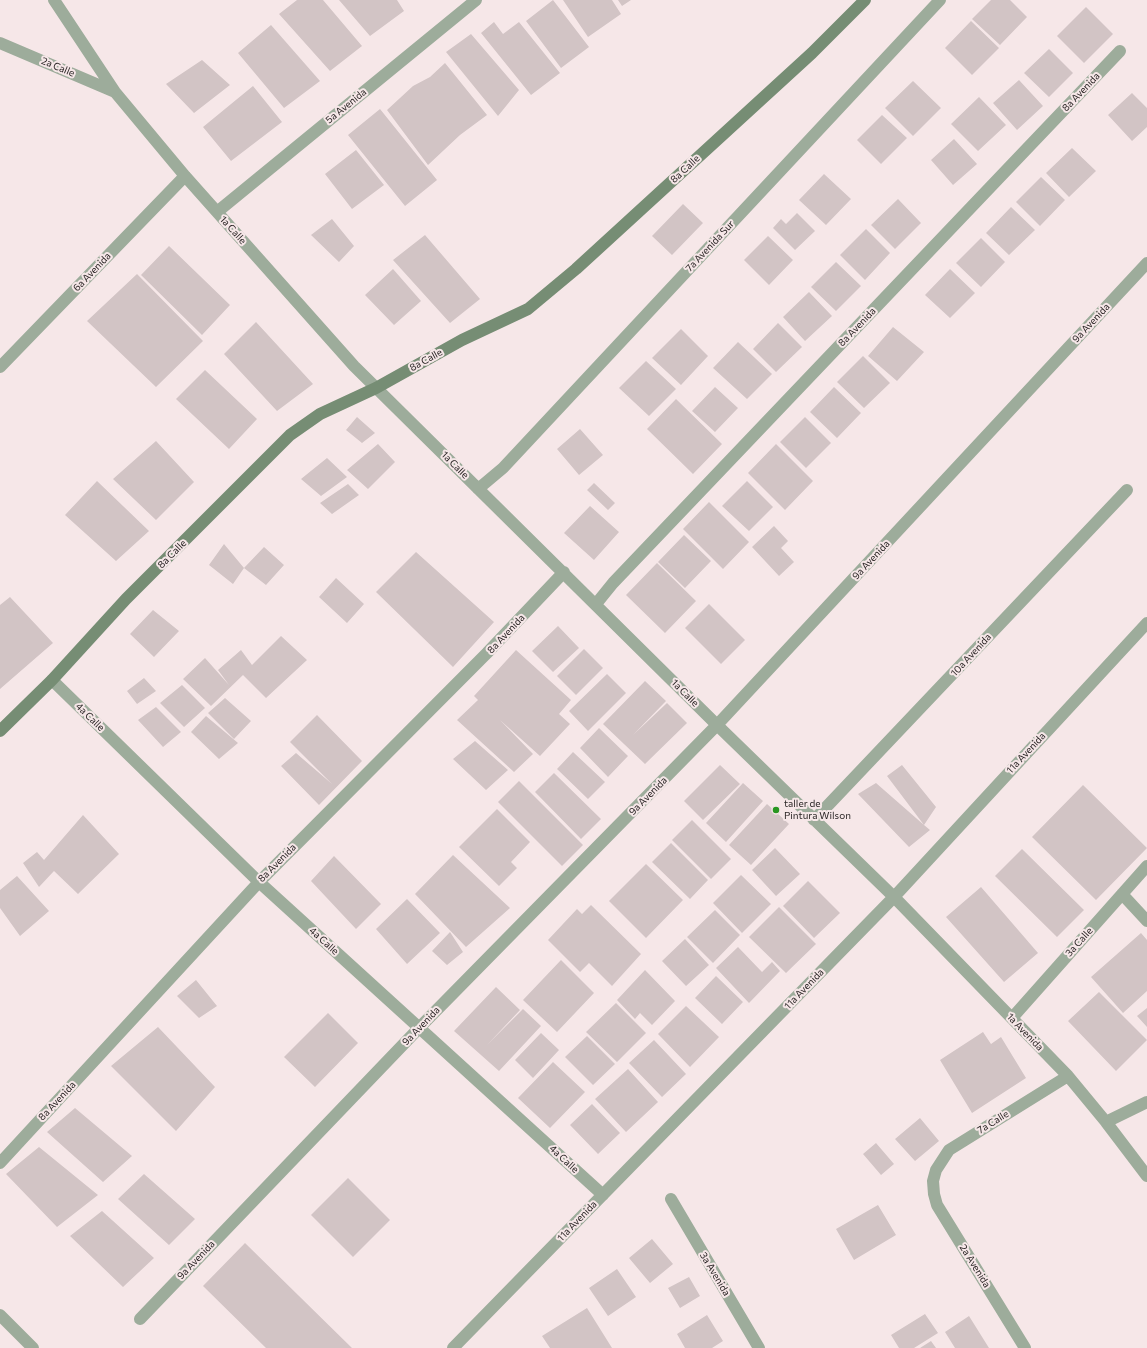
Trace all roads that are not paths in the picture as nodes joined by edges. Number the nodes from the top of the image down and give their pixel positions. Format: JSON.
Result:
{"nodes":[{"id":1,"x":476,"y":0,"type":"edge"},
{"id":2,"x":865,"y":0,"type":"edge"},
{"id":3,"x":940,"y":0,"type":"edge"},
{"id":4,"x":59,"y":2,"type":"edge"},
{"id":5,"x":0,"y":43,"type":"edge"},
{"id":6,"x":1120,"y":51,"type":"dead end"},
{"id":7,"x":116,"y":92,"type":"junction"},
{"id":8,"x":185,"y":176,"type":"junction"},
{"id":9,"x":217,"y":212,"type":"junction"},
{"id":10,"x":1147,"y":263,"type":"edge"},
{"id":11,"x":0,"y":368,"type":"edge"},
{"id":12,"x":376,"y":388,"type":"junction"},
{"id":13,"x":478,"y":489,"type":"junction"},
{"id":14,"x":1127,"y":490,"type":"dead end"},
{"id":15,"x":564,"y":572,"type":"junction"},
{"id":16,"x":596,"y":604,"type":"junction"},
{"id":17,"x":1147,"y":623,"type":"edge"},
{"id":18,"x":52,"y":680,"type":"junction"},
{"id":19,"x":718,"y":726,"type":"junction"},
{"id":20,"x":0,"y":731,"type":"edge"},
{"id":21,"x":814,"y":820,"type":"junction"},
{"id":22,"x":1147,"y":866,"type":"edge"},
{"id":23,"x":259,"y":882,"type":"junction"},
{"id":24,"x":1122,"y":894,"type":"junction"},
{"id":25,"x":894,"y":897,"type":"junction"},
{"id":26,"x":1147,"y":921,"type":"edge"},
{"id":27,"x":1012,"y":1018,"type":"junction"},
{"id":28,"x":420,"y":1027,"type":"junction"},
{"id":29,"x":1068,"y":1076,"type":"junction"},
{"id":30,"x":1147,"y":1102,"type":"edge"},
{"id":31,"x":1106,"y":1122,"type":"junction"},
{"id":32,"x":0,"y":1163,"type":"edge"},
{"id":33,"x":1147,"y":1176,"type":"edge"},
{"id":34,"x":933,"y":1182,"type":"joint"},
{"id":35,"x":603,"y":1195,"type":"junction"},
{"id":36,"x":671,"y":1199,"type":"dead end"},
{"id":37,"x":0,"y":1315,"type":"edge"},
{"id":38,"x":140,"y":1319,"type":"dead end"},
{"id":39,"x":33,"y":1348,"type":"edge"},
{"id":40,"x":453,"y":1348,"type":"edge"},
{"id":41,"x":759,"y":1348,"type":"edge"},
{"id":42,"x":1026,"y":1348,"type":"edge"}],
"edges":[{"from":1,"to":9,"type":"street","name":"5a Avenida"},
{"from":2,"to":12,"type":"street","name":"8a Calle"},
{"from":3,"to":13,"type":"street","name":"7a Avenida Sur"},
{"from":4,"to":7,"type":"street","name":"1a Calle"},
{"from":5,"to":7,"type":"street","name":"2a Calle"},
{"from":6,"to":16,"type":"street","name":"8a Avenida"},
{"from":7,"to":8,"type":"street","name":"1a Calle"},
{"from":8,"to":9,"type":"street","name":"1a Calle"},
{"from":8,"to":11,"type":"street","name":"6a Avenida"},
{"from":9,"to":12,"type":"street","name":"1a Calle"},
{"from":10,"to":19,"type":"street","name":"9a Avenida"},
{"from":12,"to":13,"type":"street","name":"1a Calle"},
{"from":12,"to":18,"type":"street","name":"8a Calle"},
{"from":13,"to":15,"type":"street","name":"1a Calle"},
{"from":14,"to":21,"type":"street","name":"10a Avenida"},
{"from":15,"to":16,"type":"street","name":"1a Calle"},
{"from":15,"to":23,"type":"street","name":"8a Avenida"},
{"from":16,"to":19,"type":"street","name":"1a Calle"},
{"from":17,"to":25,"type":"street","name":"11a Avenida"},
{"from":18,"to":20,"type":"street","name":"8a Calle"},
{"from":18,"to":23,"type":"street","name":"4a Calle"},
{"from":19,"to":21,"type":"street","name":"1a Calle"},
{"from":19,"to":28,"type":"street","name":"9a Avenida"},
{"from":21,"to":25,"type":"street","name":"1a Calle"},
{"from":22,"to":24,"type":"street","name":"3a Calle"},
{"from":23,"to":28,"type":"street","name":"4a Calle"},
{"from":23,"to":32,"type":"street","name":"8a Avenida"},
{"from":24,"to":26,"type":"street"},
{"from":24,"to":27,"type":"street","name":"3a Calle"},
{"from":25,"to":27,"type":"street","name":"1a Avenida"},
{"from":25,"to":35,"type":"street","name":"11a Avenida"},
{"from":27,"to":29,"type":"street","name":"1a Avenida"},
{"from":28,"to":35,"type":"street","name":"4a Calle"},
{"from":28,"to":38,"type":"street","name":"9a Avenida"},
{"from":29,"to":31,"type":"street","name":"1a Avenida"},
{"from":29,"to":34,"type":"street","name":"7a Calle"},
{"from":30,"to":31,"type":"street"},
{"from":31,"to":33,"type":"street","name":"1a Avenida"},
{"from":34,"to":42,"type":"street","name":"2a Avenida"},
{"from":35,"to":40,"type":"street","name":"11a Avenida"},
{"from":36,"to":41,"type":"street","name":"3a Avenida"},
{"from":37,"to":39,"type":"street"}]}
